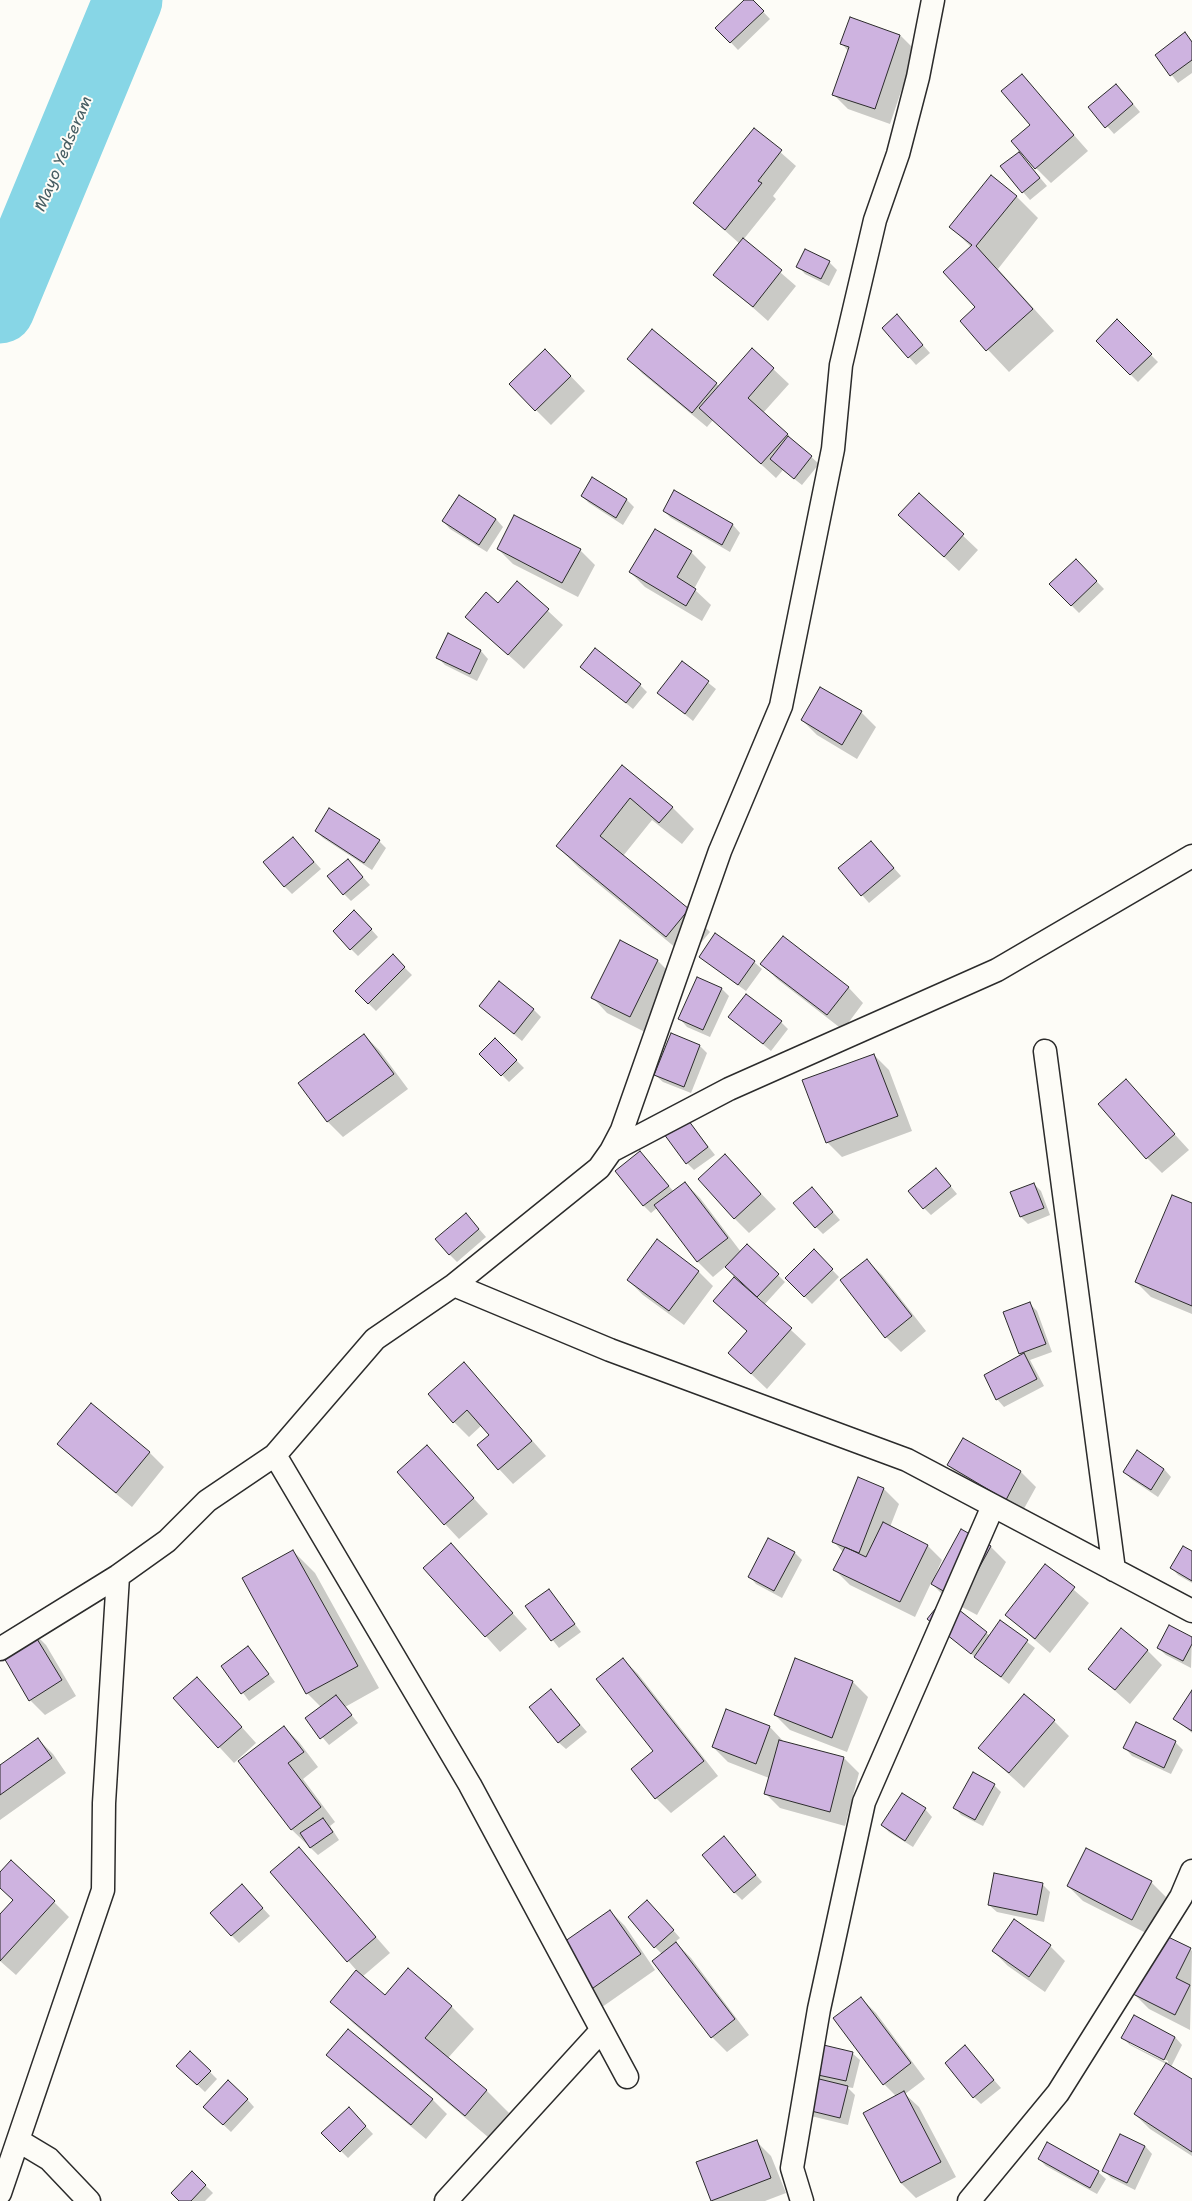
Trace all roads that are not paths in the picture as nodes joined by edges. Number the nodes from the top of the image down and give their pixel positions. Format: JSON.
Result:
{"nodes":[{"id":1,"x":933,"y":0,"type":"edge"},
{"id":2,"x":1192,"y":856,"type":"edge"},
{"id":3,"x":1045,"y":1051,"type":"dead end"},
{"id":4,"x":611,"y":1151,"type":"junction"},
{"id":5,"x":454,"y":1285,"type":"junction"},
{"id":6,"x":275,"y":1455,"type":"junction"},
{"id":7,"x":993,"y":1506,"type":"junction"},
{"id":8,"x":1114,"y":1570,"type":"junction"},
{"id":9,"x":118,"y":1576,"type":"junction"},
{"id":10,"x":1192,"y":1611,"type":"edge"},
{"id":11,"x":0,"y":1649,"type":"edge"},
{"id":12,"x":1192,"y":1871,"type":"edge"},
{"id":13,"x":601,"y":2032,"type":"junction"},
{"id":14,"x":627,"y":2077,"type":"dead end"},
{"id":15,"x":19,"y":2141,"type":"junction"},
{"id":16,"x":0,"y":2193,"type":"edge"},
{"id":17,"x":89,"y":2201,"type":"edge"},
{"id":18,"x":446,"y":2201,"type":"edge"},
{"id":19,"x":802,"y":2201,"type":"edge"},
{"id":20,"x":969,"y":2201,"type":"edge"}],
"edges":[{"from":1,"to":4,"type":"street"},
{"from":2,"to":4,"type":"street"},
{"from":3,"to":8,"type":"street"},
{"from":4,"to":5,"type":"street"},
{"from":5,"to":6,"type":"street"},
{"from":5,"to":7,"type":"street"},
{"from":6,"to":9,"type":"street"},
{"from":6,"to":13,"type":"street"},
{"from":7,"to":8,"type":"street"},
{"from":7,"to":19,"type":"street"},
{"from":8,"to":10,"type":"street"},
{"from":9,"to":11,"type":"street"},
{"from":9,"to":15,"type":"street"},
{"from":12,"to":20,"type":"street"},
{"from":13,"to":14,"type":"street"},
{"from":13,"to":18,"type":"street"},
{"from":15,"to":16,"type":"street"},
{"from":15,"to":17,"type":"street"}]}
